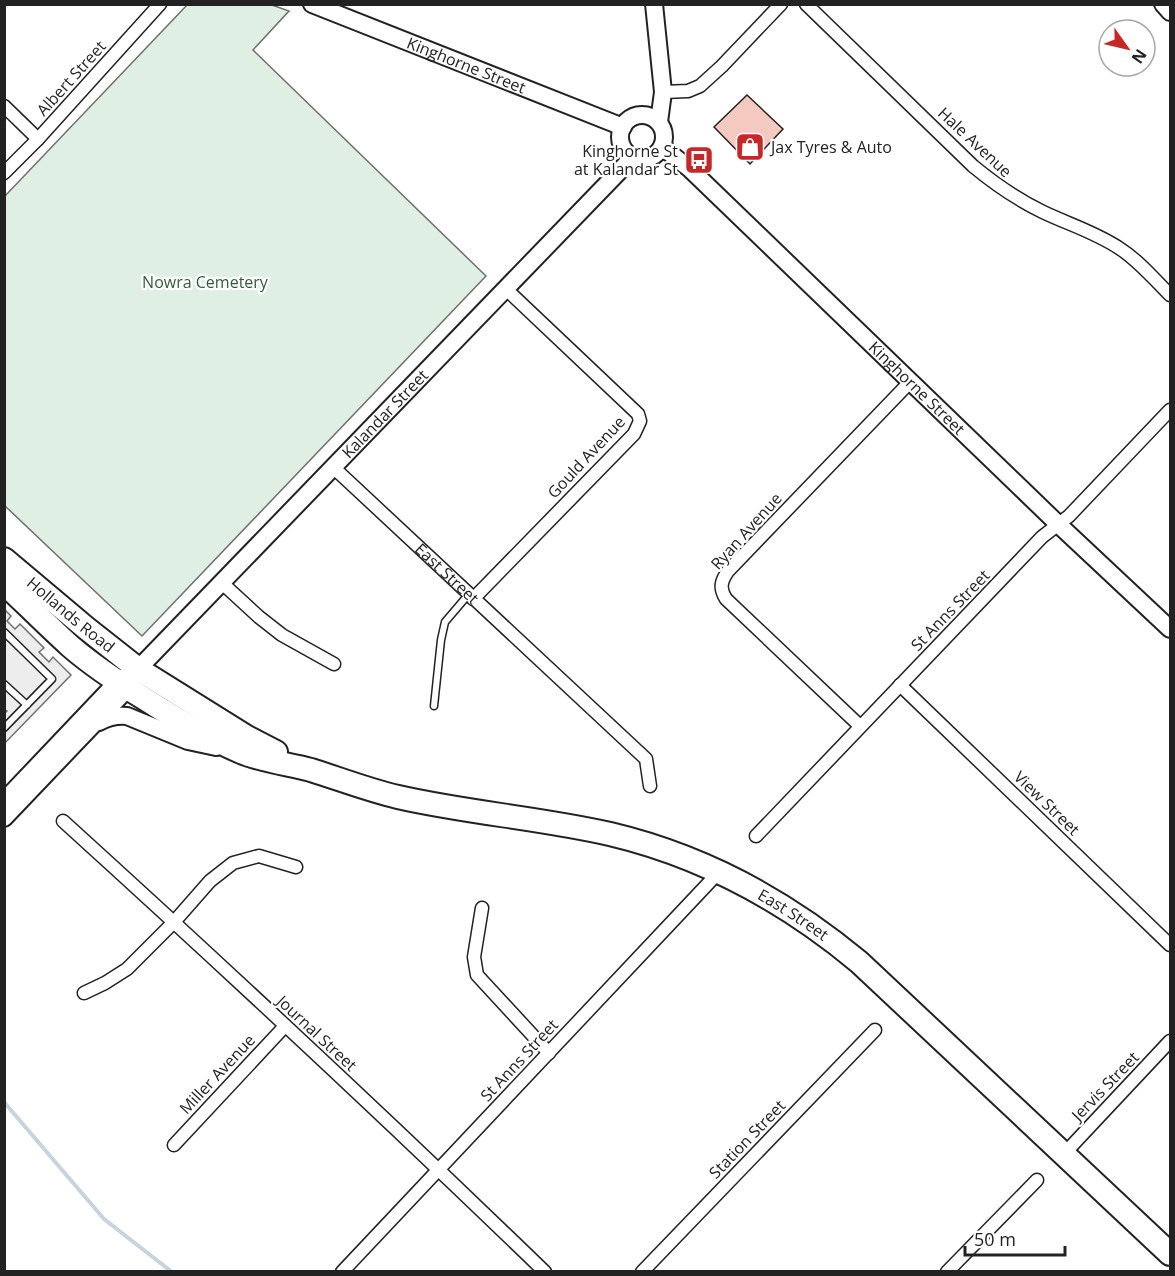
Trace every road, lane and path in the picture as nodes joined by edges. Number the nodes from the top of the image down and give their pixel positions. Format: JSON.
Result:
{"nodes":[{"id":1,"x":160,"y":4,"type":"edge"},
{"id":2,"x":312,"y":4,"type":"edge"},
{"id":3,"x":654,"y":4,"type":"edge"},
{"id":4,"x":781,"y":4,"type":"edge"},
{"id":5,"x":806,"y":4,"type":"edge"},
{"id":6,"x":1163,"y":4,"type":"edge"},
{"id":7,"x":1170,"y":12,"type":"edge"},
{"id":8,"x":663,"y":92,"type":"junction"},
{"id":9,"x":4,"y":106,"type":"edge"},
{"id":10,"x":659,"y":122,"type":"junction"},
{"id":11,"x":623,"y":127,"type":"junction"},
{"id":12,"x":38,"y":139,"type":"junction"},
{"id":13,"x":662,"y":147,"type":"junction"},
{"id":14,"x":633,"y":157,"type":"junction"},
{"id":15,"x":4,"y":173,"type":"edge"},
{"id":16,"x":506,"y":289,"type":"junction"},
{"id":17,"x":1170,"y":295,"type":"edge"},
{"id":18,"x":910,"y":382,"type":"junction"},
{"id":19,"x":1170,"y":410,"type":"edge"},
{"id":20,"x":333,"y":467,"type":"junction"},
{"id":21,"x":1058,"y":524,"type":"junction"},
{"id":22,"x":4,"y":559,"type":"edge"},
{"id":23,"x":4,"y":583,"type":"edge"},
{"id":24,"x":222,"y":583,"type":"junction"},
{"id":25,"x":470,"y":597,"type":"junction"},
{"id":26,"x":1170,"y":629,"type":"edge"},
{"id":27,"x":4,"y":632,"type":"edge"},
{"id":28,"x":334,"y":664,"type":"dead end"},
{"id":29,"x":128,"y":680,"type":"junction"},
{"id":30,"x":4,"y":684,"type":"edge"},
{"id":31,"x":900,"y":686,"type":"junction"},
{"id":32,"x":27,"y":705,"type":"junction"},
{"id":33,"x":434,"y":706,"type":"dead end"},
{"id":34,"x":96,"y":723,"type":"junction"},
{"id":35,"x":860,"y":726,"type":"junction"},
{"id":36,"x":4,"y":729,"type":"edge"},
{"id":37,"x":243,"y":753,"type":"junction"},
{"id":38,"x":311,"y":770,"type":"junction"},
{"id":39,"x":650,"y":786,"type":"dead end"},
{"id":40,"x":4,"y":801,"type":"edge"},
{"id":41,"x":4,"y":818,"type":"edge"},
{"id":42,"x":63,"y":821,"type":"dead end"},
{"id":43,"x":756,"y":836,"type":"dead end"},
{"id":44,"x":296,"y":867,"type":"dead end"},
{"id":45,"x":719,"y":872,"type":"junction"},
{"id":46,"x":482,"y":908,"type":"dead end"},
{"id":47,"x":174,"y":922,"type":"junction"},
{"id":48,"x":1170,"y":945,"type":"edge"},
{"id":49,"x":84,"y":993,"type":"dead end"},
{"id":50,"x":285,"y":1026,"type":"junction"},
{"id":51,"x":875,"y":1030,"type":"dead end"},
{"id":52,"x":1170,"y":1041,"type":"edge"},
{"id":53,"x":549,"y":1053,"type":"junction"},
{"id":54,"x":174,"y":1145,"type":"dead end"},
{"id":55,"x":1064,"y":1154,"type":"junction"},
{"id":56,"x":439,"y":1169,"type":"junction"},
{"id":57,"x":1037,"y":1180,"type":"dead end"},
{"id":58,"x":1170,"y":1254,"type":"edge"},
{"id":59,"x":342,"y":1272,"type":"edge"},
{"id":60,"x":545,"y":1272,"type":"edge"},
{"id":61,"x":642,"y":1272,"type":"edge"},
{"id":62,"x":947,"y":1272,"type":"edge"}],
"edges":[{"from":1,"to":12,"type":"street","name":"Albert Street"},
{"from":2,"to":11,"type":"main road","name":"Kinghorne Street"},
{"from":3,"to":8,"type":"main road"},
{"from":4,"to":8,"type":"street"},
{"from":5,"to":17,"type":"street","name":"Hale Avenue"},
{"from":6,"to":7,"type":"main road"},
{"from":8,"to":10,"type":"main road"},
{"from":9,"to":12,"type":"street"},
{"from":10,"to":11,"type":"main road"},
{"from":10,"to":13,"type":"main road"},
{"from":11,"to":14,"type":"main road"},
{"from":12,"to":15,"type":"street","name":"Albert Street"},
{"from":13,"to":14,"type":"main road"},
{"from":13,"to":18,"type":"main road","name":"Kinghorne Street"},
{"from":14,"to":16,"type":"main road","name":"Kalandar Street"},
{"from":16,"to":20,"type":"main road","name":"Kalandar Street"},
{"from":16,"to":25,"type":"street","name":"Gould Avenue"},
{"from":18,"to":21,"type":"main road","name":"Kinghorne Street"},
{"from":18,"to":35,"type":"street","name":"Ryan Avenue"},
{"from":19,"to":21,"type":"street","name":"St Anns Street"},
{"from":20,"to":24,"type":"main road","name":"Kalandar Street"},
{"from":20,"to":25,"type":"street","name":"East Street"},
{"from":21,"to":26,"type":"main road","name":"Kinghorne Street"},
{"from":21,"to":31,"type":"street","name":"St Anns Street"},
{"from":22,"to":29,"type":"highway","name":"Hollands Road"},
{"from":23,"to":29,"type":"highway","name":"Hollands Road"},
{"from":24,"to":28,"type":"street"},
{"from":24,"to":29,"type":"main road","name":"Kalandar Street"},
{"from":25,"to":33,"type":"lane"},
{"from":25,"to":39,"type":"street","name":"East Street"},
{"from":27,"to":32,"type":"lane"},
{"from":29,"to":34,"type":"main road","name":"Kalandar Street"},
{"from":29,"to":37,"type":"highway","name":"East Street"},
{"from":29,"to":38,"type":"highway","name":"East Street"},
{"from":29,"to":40,"type":"main road","name":"Kalandar Street"},
{"from":30,"to":32,"type":"lane"},
{"from":31,"to":35,"type":"street","name":"St Anns Street"},
{"from":31,"to":48,"type":"street","name":"View Street"},
{"from":32,"to":36,"type":"lane"},
{"from":34,"to":37,"type":"main road"},
{"from":34,"to":41,"type":"main road","name":"Kalandar Street"},
{"from":35,"to":43,"type":"street","name":"St Anns Street"},
{"from":37,"to":38,"type":"highway","name":"East Street"},
{"from":38,"to":45,"type":"highway","name":"East Street"},
{"from":42,"to":47,"type":"street","name":"Journal Street"},
{"from":44,"to":47,"type":"street"},
{"from":45,"to":53,"type":"street","name":"St Anns Street"},
{"from":45,"to":55,"type":"highway","name":"East Street"},
{"from":46,"to":53,"type":"street"},
{"from":47,"to":49,"type":"street"},
{"from":47,"to":50,"type":"street","name":"Journal Street"},
{"from":50,"to":54,"type":"street","name":"Miller Avenue"},
{"from":50,"to":56,"type":"street","name":"Journal Street"},
{"from":51,"to":61,"type":"street","name":"Station Street"},
{"from":52,"to":55,"type":"street","name":"Jervis Street"},
{"from":53,"to":56,"type":"street","name":"St Anns Street"},
{"from":55,"to":58,"type":"highway","name":"East Street"},
{"from":56,"to":59,"type":"street","name":"St Anns Street"},
{"from":56,"to":60,"type":"street","name":"Journal Street"},
{"from":57,"to":62,"type":"street"}]}
